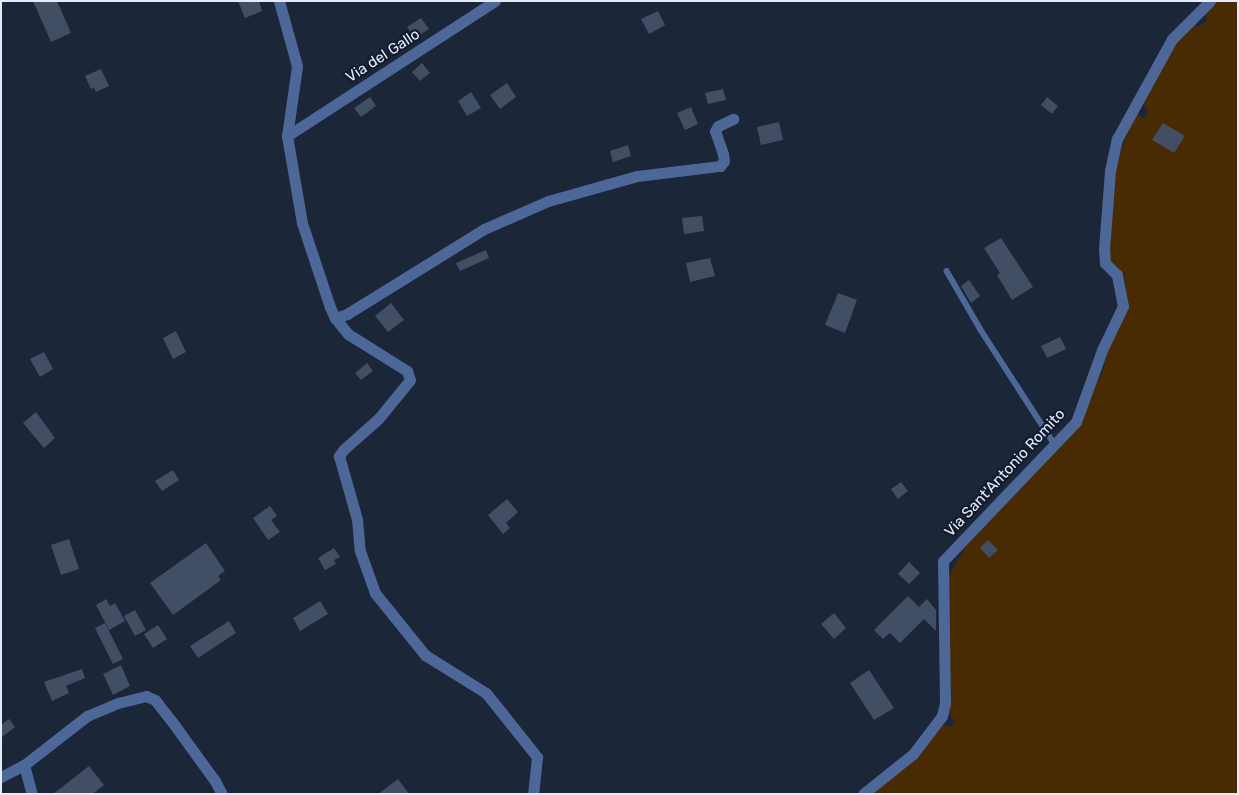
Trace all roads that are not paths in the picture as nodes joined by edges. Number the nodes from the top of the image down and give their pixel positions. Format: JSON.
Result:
{"nodes":[{"id":1,"x":279,"y":1,"type":"edge"},
{"id":2,"x":495,"y":1,"type":"edge"},
{"id":3,"x":1210,"y":1,"type":"edge"},
{"id":4,"x":733,"y":118,"type":"dead end"},
{"id":5,"x":287,"y":136,"type":"junction"},
{"id":6,"x":947,"y":271,"type":"dead end"},
{"id":7,"x":335,"y":318,"type":"junction"},
{"id":8,"x":1055,"y":445,"type":"junction"},
{"id":9,"x":24,"y":765,"type":"junction"},
{"id":10,"x":1,"y":777,"type":"edge"},
{"id":11,"x":32,"y":794,"type":"edge"},
{"id":12,"x":222,"y":794,"type":"edge"},
{"id":13,"x":533,"y":794,"type":"edge"},
{"id":14,"x":864,"y":794,"type":"edge"}],
"edges":[{"from":1,"to":5,"type":"street"},
{"from":2,"to":5,"type":"street","name":"Via del Gallo"},
{"from":3,"to":8,"type":"street","name":"Via Sant'Antonio Romito"},
{"from":4,"to":7,"type":"street"},
{"from":5,"to":7,"type":"street"},
{"from":6,"to":8,"type":"lane"},
{"from":7,"to":13,"type":"street"},
{"from":8,"to":14,"type":"street","name":"Via Sant'Antonio Romito"},
{"from":9,"to":10,"type":"street"},
{"from":9,"to":11,"type":"street"},
{"from":9,"to":12,"type":"street"}]}
